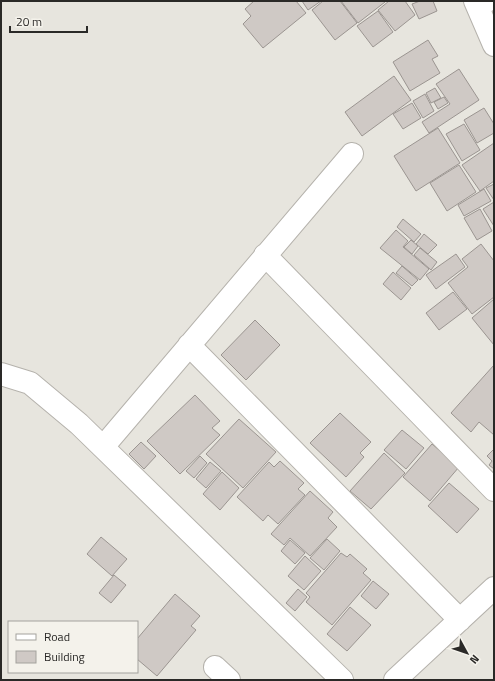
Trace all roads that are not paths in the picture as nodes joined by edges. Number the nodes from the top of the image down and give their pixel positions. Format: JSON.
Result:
{"nodes":[{"id":1,"x":483,"y":5,"type":"edge"},
{"id":2,"x":494,"y":45,"type":"edge"},
{"id":3,"x":352,"y":154,"type":"dead end"},
{"id":4,"x":265,"y":255,"type":"junction"},
{"id":5,"x":188,"y":345,"type":"junction"},
{"id":6,"x":1,"y":374,"type":"edge"},
{"id":7,"x":103,"y":446,"type":"junction"},
{"id":8,"x":494,"y":490,"type":"edge"},
{"id":9,"x":494,"y":588,"type":"edge"},
{"id":10,"x":460,"y":620,"type":"junction"},
{"id":11,"x":342,"y":680,"type":"edge"},
{"id":12,"x":395,"y":680,"type":"edge"}],
"edges":[{"from":1,"to":2,"type":"street"},
{"from":3,"to":4,"type":"street"},
{"from":4,"to":5,"type":"street"},
{"from":4,"to":8,"type":"street"},
{"from":5,"to":7,"type":"street"},
{"from":5,"to":10,"type":"street"},
{"from":6,"to":7,"type":"street"},
{"from":7,"to":11,"type":"street"},
{"from":9,"to":10,"type":"street"},
{"from":10,"to":12,"type":"street"}]}
